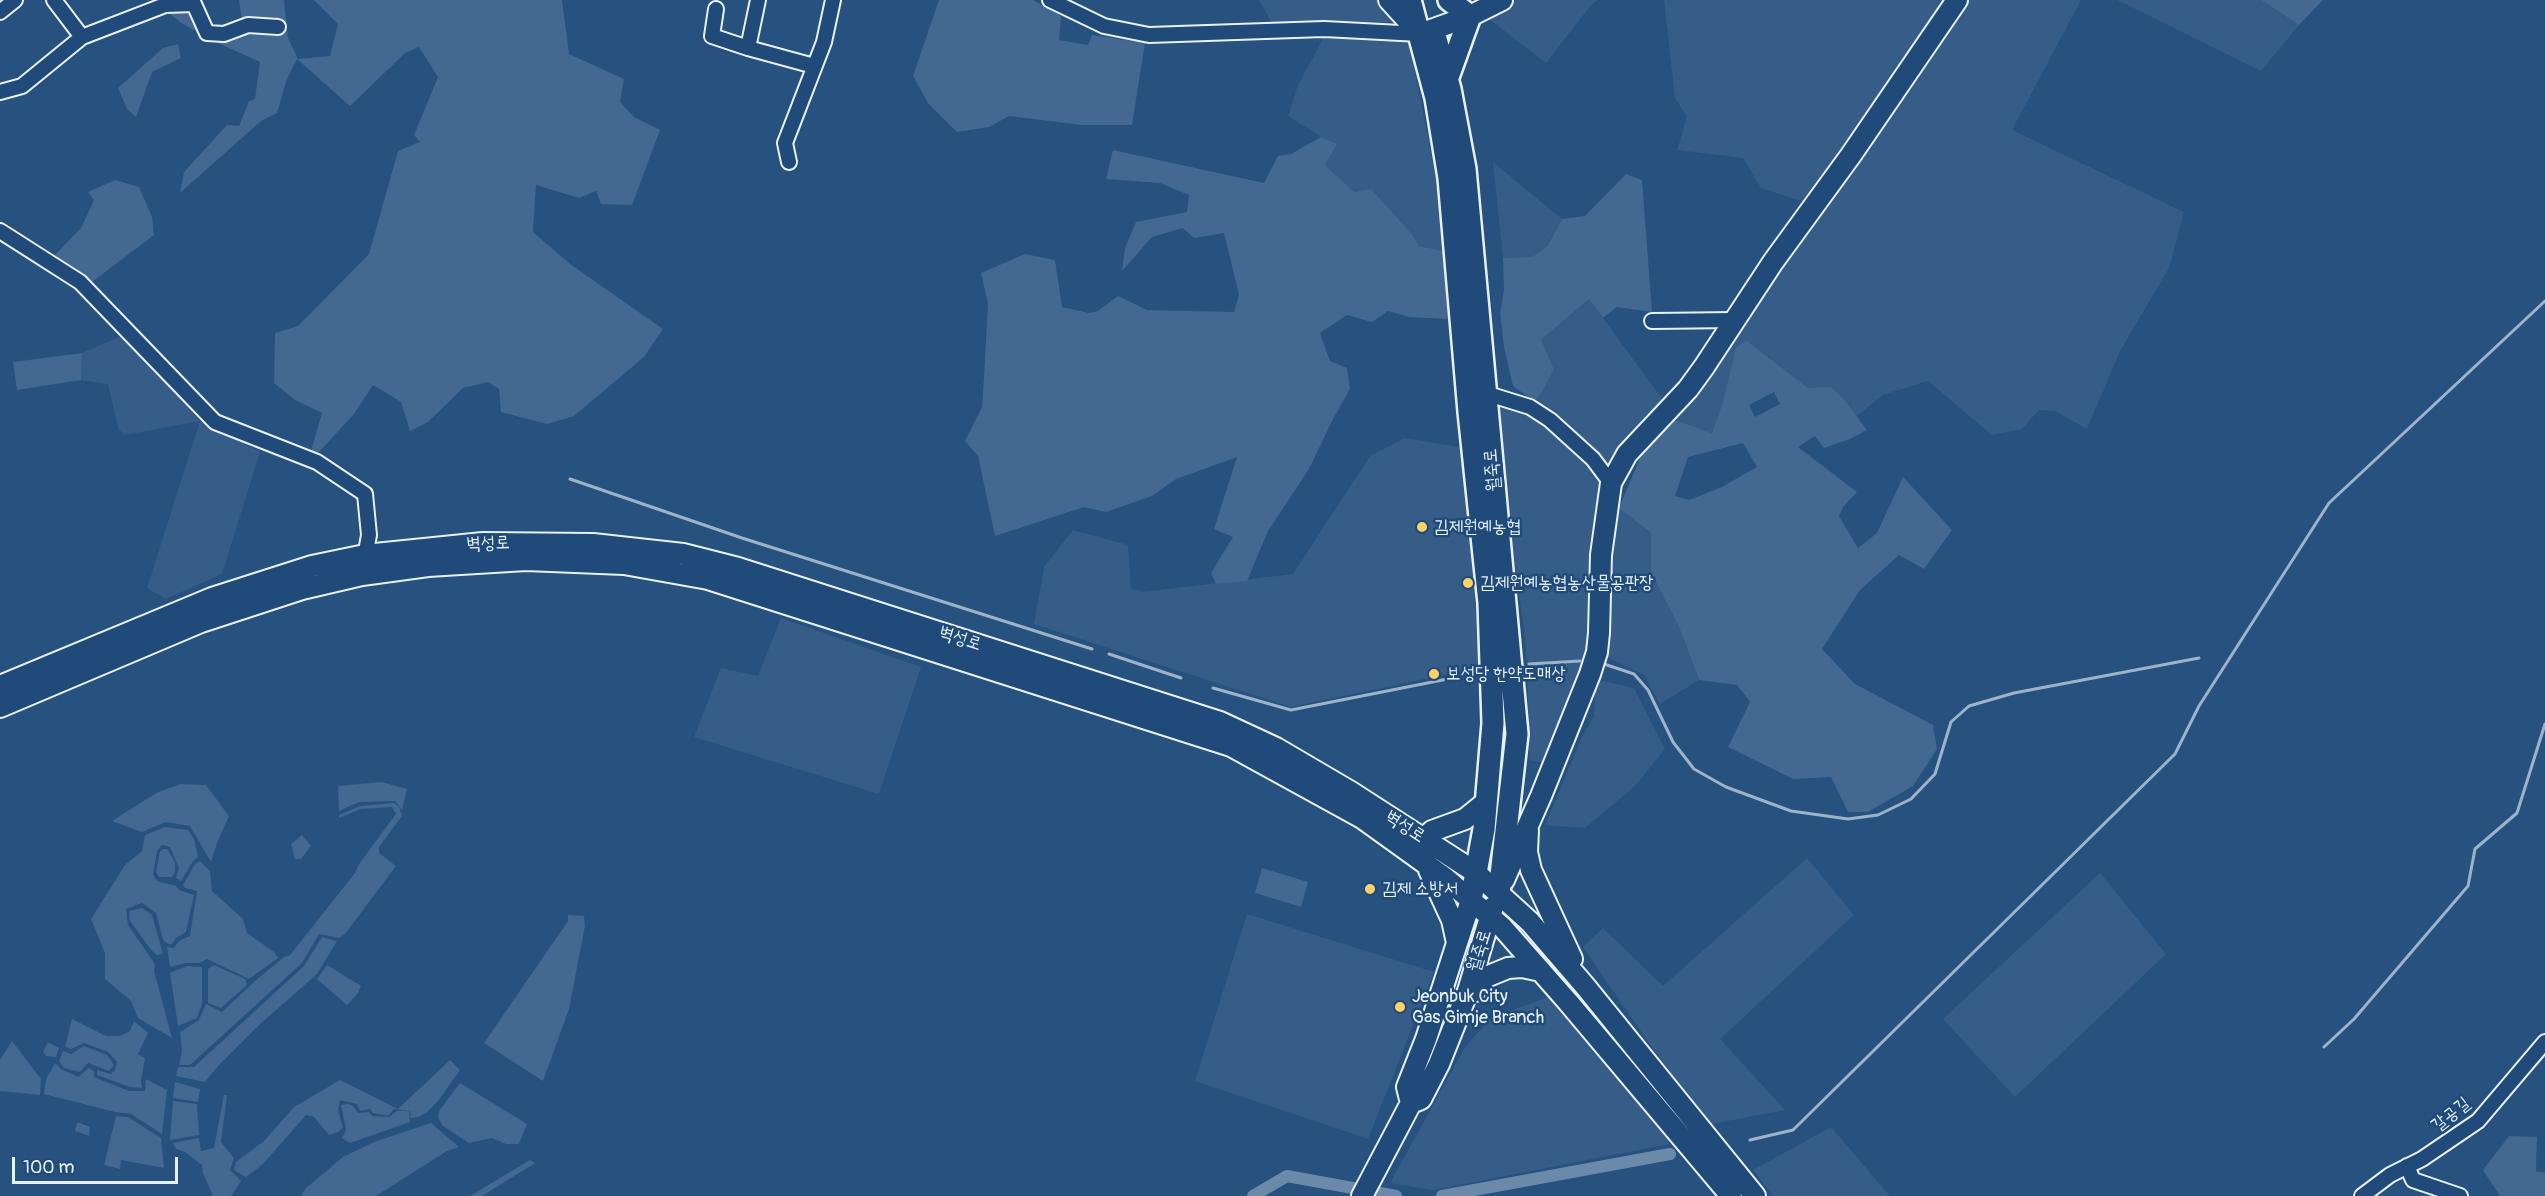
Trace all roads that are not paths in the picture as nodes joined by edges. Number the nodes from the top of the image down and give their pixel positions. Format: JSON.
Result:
{"nodes":[{"id":1,"x":15,"y":0,"type":"edge"},
{"id":2,"x":54,"y":0,"type":"edge"},
{"id":3,"x":758,"y":0,"type":"edge"},
{"id":4,"x":833,"y":0,"type":"edge"},
{"id":5,"x":1050,"y":0,"type":"edge"},
{"id":6,"x":1389,"y":0,"type":"edge"},
{"id":7,"x":1410,"y":0,"type":"edge"},
{"id":8,"x":1425,"y":0,"type":"edge"},
{"id":9,"x":1449,"y":0,"type":"edge"},
{"id":10,"x":1502,"y":0,"type":"edge"},
{"id":11,"x":1957,"y":0,"type":"edge"},
{"id":12,"x":716,"y":9,"type":"dead end"},
{"id":13,"x":1471,"y":9,"type":"edge"},
{"id":14,"x":0,"y":12,"type":"edge"},
{"id":15,"x":279,"y":27,"type":"dead end"},
{"id":16,"x":1427,"y":32,"type":"junction"},
{"id":17,"x":82,"y":37,"type":"junction"},
{"id":18,"x":748,"y":48,"type":"junction"},
{"id":19,"x":814,"y":66,"type":"junction"},
{"id":20,"x":1447,"y":80,"type":"junction"},
{"id":21,"x":0,"y":92,"type":"edge"},
{"id":22,"x":789,"y":162,"type":"dead end"},
{"id":23,"x":0,"y":231,"type":"edge"},
{"id":24,"x":1734,"y":320,"type":"junction"},
{"id":25,"x":1652,"y":321,"type":"dead end"},
{"id":26,"x":1485,"y":393,"type":"junction"},
{"id":27,"x":1611,"y":483,"type":"junction"},
{"id":28,"x":365,"y":555,"type":"junction"},
{"id":29,"x":362,"y":575,"type":"junction"},
{"id":30,"x":0,"y":686,"type":"edge"},
{"id":31,"x":0,"y":707,"type":"edge"},
{"id":32,"x":1486,"y":802,"type":"junction"},
{"id":33,"x":1528,"y":826,"type":"junction"},
{"id":34,"x":1424,"y":838,"type":"junction"},
{"id":35,"x":1424,"y":863,"type":"junction"},
{"id":36,"x":1477,"y":874,"type":"junction"},
{"id":37,"x":1498,"y":893,"type":"junction"},
{"id":38,"x":1471,"y":900,"type":"junction"},
{"id":39,"x":1491,"y":916,"type":"junction"},
{"id":40,"x":1457,"y":944,"type":"junction"},
{"id":41,"x":1541,"y":971,"type":"junction"},
{"id":42,"x":1586,"y":986,"type":"junction"},
{"id":43,"x":1468,"y":991,"type":"junction"},
{"id":44,"x":2545,"y":1042,"type":"edge"},
{"id":45,"x":1411,"y":1104,"type":"junction"},
{"id":46,"x":2407,"y":1166,"type":"junction"},
{"id":47,"x":1362,"y":1196,"type":"edge"},
{"id":48,"x":1731,"y":1196,"type":"edge"},
{"id":49,"x":1755,"y":1196,"type":"edge"},
{"id":50,"x":2362,"y":1196,"type":"edge"},
{"id":51,"x":2460,"y":1196,"type":"edge"}],
"edges":[{"from":1,"to":14,"type":"street"},
{"from":2,"to":17,"type":"street"},
{"from":3,"to":18,"type":"street"},
{"from":4,"to":19,"type":"street"},
{"from":5,"to":16,"type":"street"},
{"from":6,"to":16,"type":"main road"},
{"from":7,"to":16,"type":"main road","name":"월죽로"},
{"from":8,"to":16,"type":"main road","name":"월죽로"},
{"from":9,"to":13,"type":"main road"},
{"from":10,"to":13,"type":"main road"},
{"from":11,"to":24,"type":"main road"},
{"from":12,"to":18,"type":"street"},
{"from":13,"to":16,"type":"main road"},
{"from":13,"to":20,"type":"main road"},
{"from":15,"to":17,"type":"street"},
{"from":16,"to":20,"type":"main road","name":"월죽로"},
{"from":16,"to":32,"type":"main road","name":"월죽로"},
{"from":17,"to":21,"type":"street"},
{"from":18,"to":19,"type":"street"},
{"from":19,"to":22,"type":"street"},
{"from":20,"to":26,"type":"main road","name":"월죽로"},
{"from":23,"to":28,"type":"street"},
{"from":24,"to":25,"type":"street"},
{"from":24,"to":27,"type":"main road"},
{"from":26,"to":27,"type":"street"},
{"from":26,"to":37,"type":"main road","name":"월죽로"},
{"from":27,"to":33,"type":"main road"},
{"from":28,"to":29,"type":"street"},
{"from":28,"to":30,"type":"main road","name":"벽성로"},
{"from":28,"to":34,"type":"main road","name":"벽성로"},
{"from":29,"to":31,"type":"main road","name":"벽성로"},
{"from":29,"to":35,"type":"main road","name":"벽성로"},
{"from":32,"to":34,"type":"main road"},
{"from":32,"to":36,"type":"main road","name":"월죽로"},
{"from":33,"to":37,"type":"main road"},
{"from":33,"to":42,"type":"main road"},
{"from":34,"to":36,"type":"main road","name":"벽성로"},
{"from":35,"to":38,"type":"main road","name":"벽성로"},
{"from":35,"to":40,"type":"main road"},
{"from":36,"to":37,"type":"main road","name":"벽성로"},
{"from":36,"to":38,"type":"main road","name":"월죽로"},
{"from":37,"to":39,"type":"main road","name":"월죽로"},
{"from":37,"to":42,"type":"main road","name":"벽성로"},
{"from":38,"to":39,"type":"main road","name":"벽성로"},
{"from":38,"to":40,"type":"main road","name":"월죽로"},
{"from":39,"to":41,"type":"main road","name":"벽성로"},
{"from":39,"to":43,"type":"main road","name":"월죽로"},
{"from":40,"to":45,"type":"main road","name":"월죽로"},
{"from":41,"to":43,"type":"main road"},
{"from":41,"to":48,"type":"main road","name":"벽성로"},
{"from":42,"to":49,"type":"main road","name":"벽성로"},
{"from":43,"to":45,"type":"main road","name":"월죽로"},
{"from":44,"to":46,"type":"street","name":"갈공길"},
{"from":45,"to":47,"type":"main road","name":"월죽로"},
{"from":46,"to":50,"type":"street","name":"갈공길"},
{"from":46,"to":51,"type":"street"}]}
